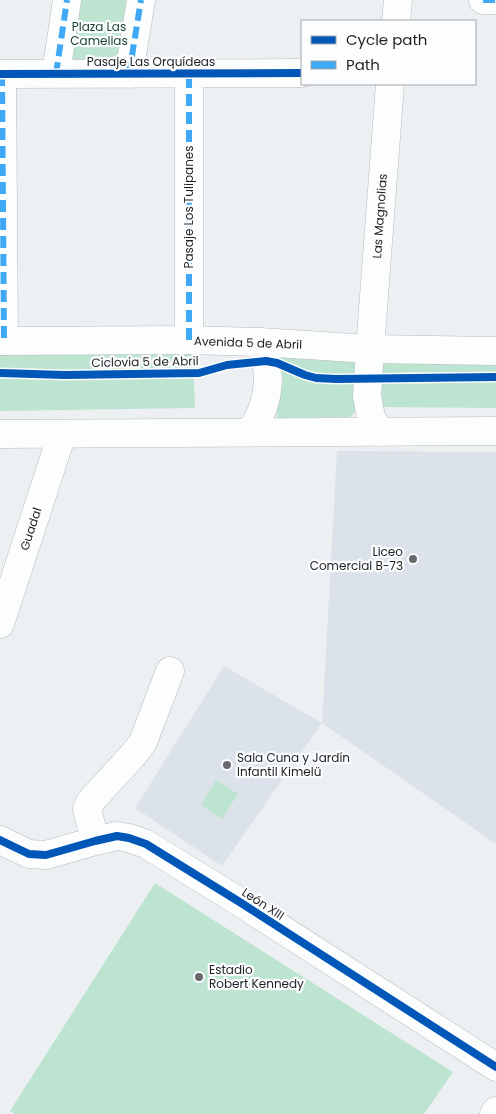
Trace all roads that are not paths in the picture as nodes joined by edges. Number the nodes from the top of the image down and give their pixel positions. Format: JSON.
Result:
{"nodes":[{"id":1,"x":67,"y":0,"type":"edge"},
{"id":2,"x":141,"y":0,"type":"edge"},
{"id":3,"x":398,"y":0,"type":"edge"},
{"id":4,"x":483,"y":0,"type":"edge"},
{"id":5,"x":496,"y":0,"type":"edge"},
{"id":6,"x":396,"y":20,"type":"edge"},
{"id":7,"x":301,"y":73,"type":"edge"},
{"id":8,"x":1,"y":74,"type":"edge"},
{"id":9,"x":56,"y":74,"type":"junction"},
{"id":10,"x":129,"y":74,"type":"junction"},
{"id":11,"x":189,"y":74,"type":"junction"},
{"id":12,"x":390,"y":85,"type":"edge"},
{"id":13,"x":189,"y":340,"type":"junction"},
{"id":14,"x":2,"y":341,"type":"edge"},
{"id":15,"x":260,"y":342,"type":"junction"},
{"id":16,"x":370,"y":349,"type":"junction"},
{"id":17,"x":496,"y":351,"type":"edge"},
{"id":18,"x":496,"y":431,"type":"edge"},
{"id":19,"x":379,"y":432,"type":"junction"},
{"id":20,"x":248,"y":433,"type":"junction"},
{"id":21,"x":0,"y":434,"type":"edge"},
{"id":22,"x":62,"y":434,"type":"junction"},
{"id":23,"x":6,"y":587,"type":"edge"},
{"id":24,"x":0,"y":624,"type":"edge"},
{"id":25,"x":170,"y":671,"type":"dead end"},
{"id":26,"x":0,"y":840,"type":"edge"},
{"id":27,"x":95,"y":841,"type":"junction"},
{"id":28,"x":496,"y":1067,"type":"edge"}],
"edges":[{"from":1,"to":9,"type":"street"},
{"from":2,"to":10,"type":"street"},
{"from":3,"to":6,"type":"street"},
{"from":4,"to":5,"type":"street"},
{"from":7,"to":11,"type":"street","name":"Pasaje Las Orquídeas"},
{"from":8,"to":9,"type":"street","name":"Pasaje Las Orquídeas"},
{"from":8,"to":14,"type":"street"},
{"from":9,"to":10,"type":"street","name":"Pasaje Las Orquídeas"},
{"from":10,"to":11,"type":"street","name":"Pasaje Las Orquídeas"},
{"from":11,"to":13,"type":"street","name":"Pasaje Los Tulipanes"},
{"from":12,"to":16,"type":"street","name":"Las Magnolias"},
{"from":13,"to":14,"type":"street","name":"Avenida 5 de Abril"},
{"from":13,"to":15,"type":"street","name":"Avenida 5 de Abril"},
{"from":15,"to":16,"type":"street","name":"Avenida 5 de Abril"},
{"from":15,"to":20,"type":"street"},
{"from":16,"to":17,"type":"street","name":"Avenida 5 de Abril"},
{"from":16,"to":19,"type":"street","name":"Las Magnolias"},
{"from":18,"to":19,"type":"street"},
{"from":19,"to":20,"type":"street"},
{"from":20,"to":22,"type":"street"},
{"from":21,"to":22,"type":"street"},
{"from":22,"to":23,"type":"street","name":"Guadal"},
{"from":23,"to":24,"type":"street","name":"Guadal"},
{"from":25,"to":27,"type":"street"},
{"from":26,"to":27,"type":"street","name":"León XIII"},
{"from":27,"to":28,"type":"street","name":"León XIII"}]}
